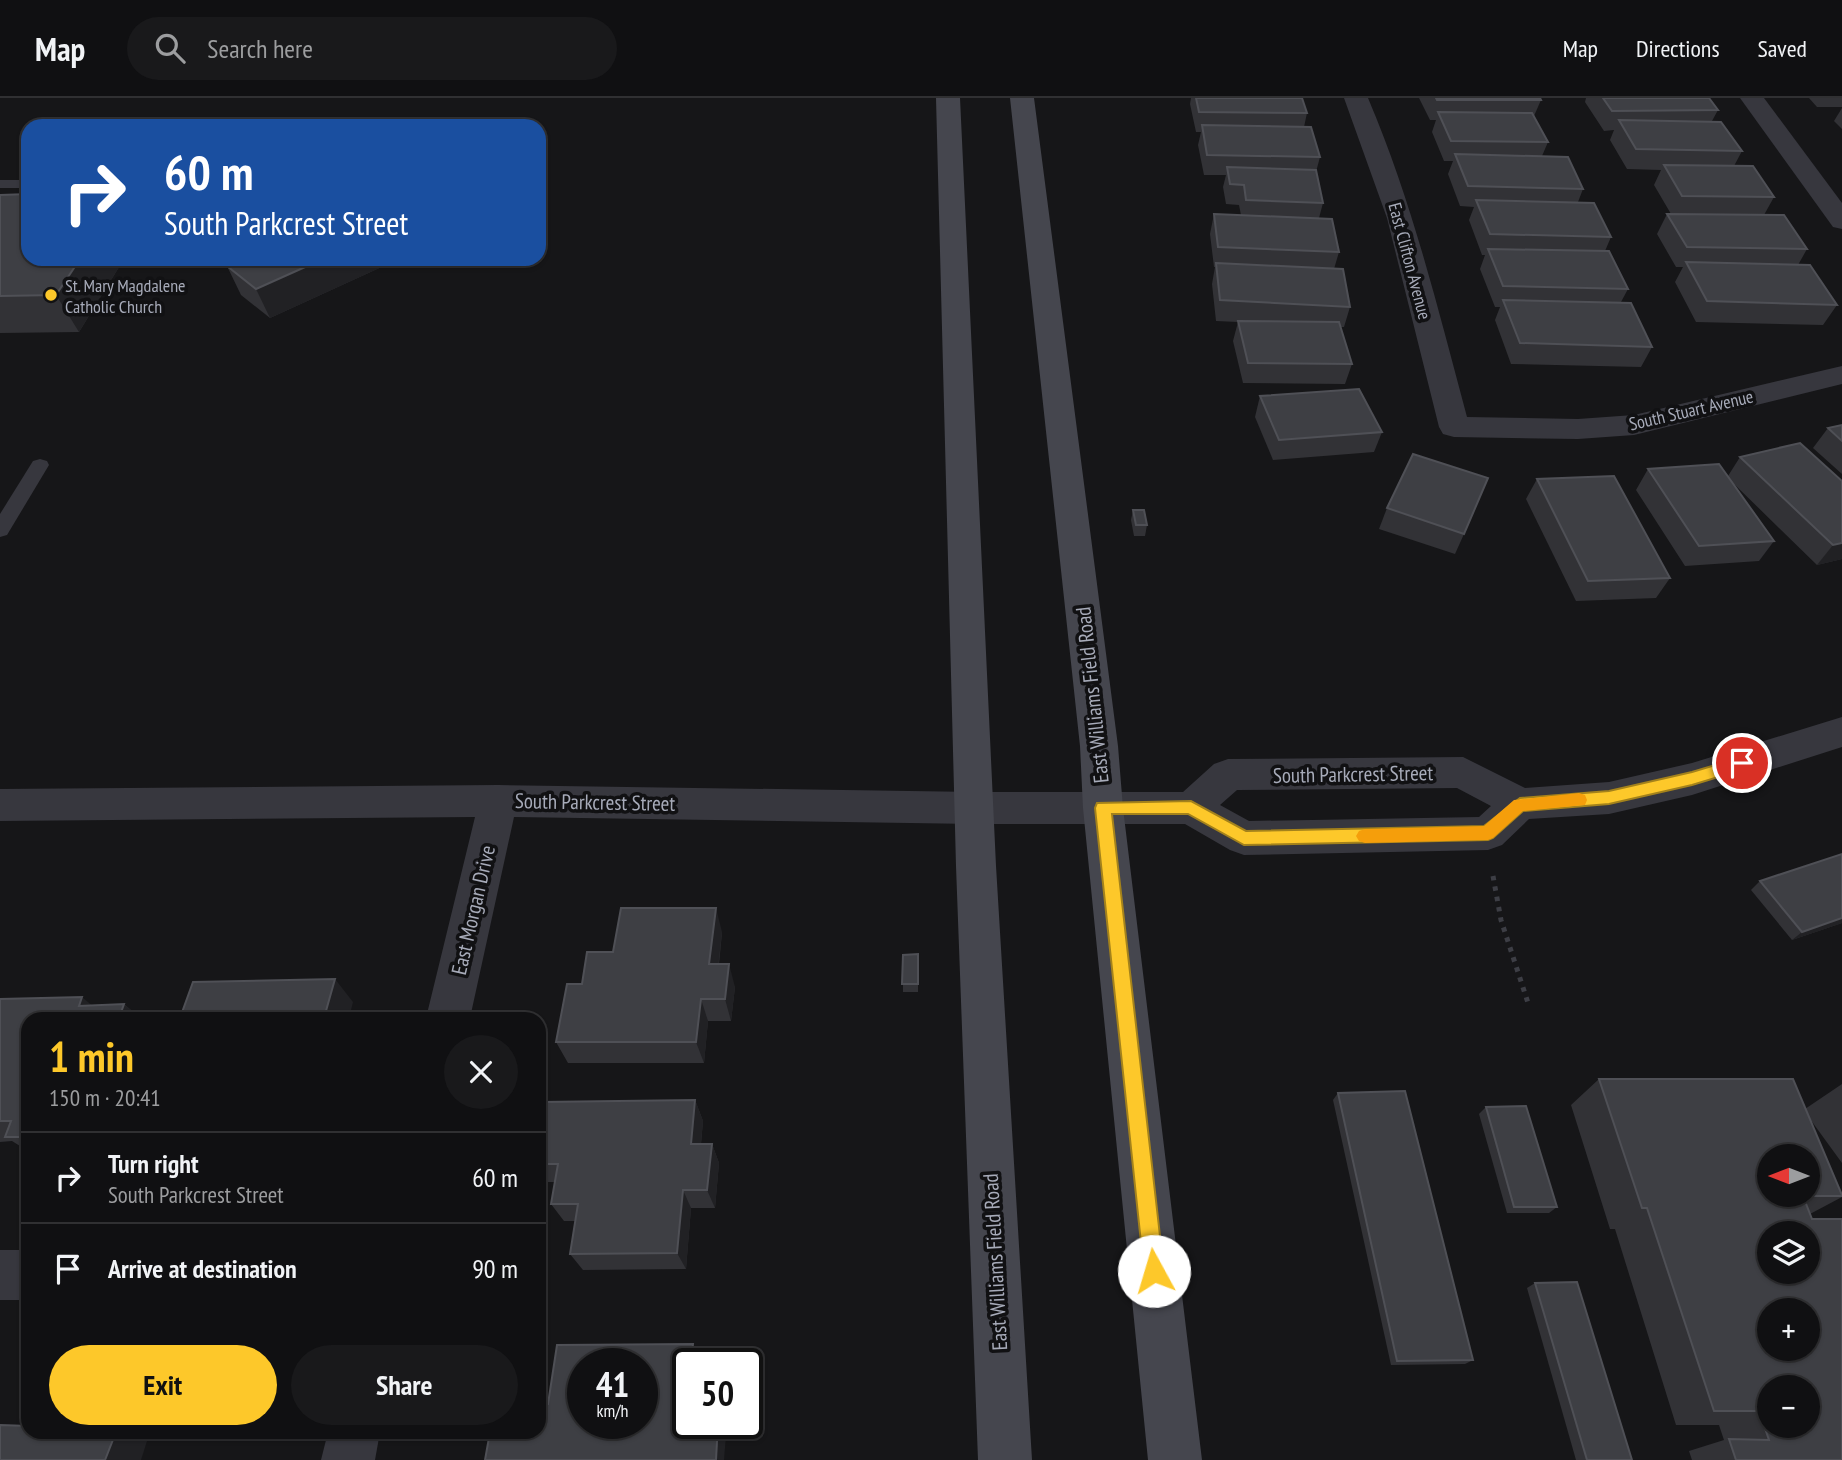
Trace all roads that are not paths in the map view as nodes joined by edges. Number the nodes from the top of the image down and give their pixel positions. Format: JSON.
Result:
{"nodes":[{"id":1,"x":948,"y":98,"type":"edge"},
{"id":2,"x":1022,"y":98,"type":"edge"},
{"id":3,"x":1356,"y":98,"type":"edge"},
{"id":4,"x":1752,"y":98,"type":"edge"},
{"id":5,"x":0,"y":184,"type":"edge"},
{"id":6,"x":21,"y":184,"type":"edge"},
{"id":7,"x":1842,"y":221,"type":"edge"},
{"id":8,"x":1842,"y":375,"type":"edge"},
{"id":9,"x":1454,"y":426,"type":"joint"},
{"id":10,"x":40,"y":466,"type":"dead end"},
{"id":11,"x":0,"y":530,"type":"edge"},
{"id":12,"x":1842,"y":732,"type":"edge"},
{"id":13,"x":498,"y":801,"type":"junction"},
{"id":14,"x":1520,"y":804,"type":"junction"},
{"id":15,"x":0,"y":805,"type":"edge"},
{"id":16,"x":975,"y":808,"type":"junction"},
{"id":17,"x":1103,"y":808,"type":"junction"},
{"id":18,"x":1191,"y":808,"type":"junction"},
{"id":19,"x":449,"y":1012,"type":"edge"},
{"id":20,"x":0,"y":1275,"type":"edge"},
{"id":21,"x":21,"y":1275,"type":"edge"},
{"id":22,"x":352,"y":1439,"type":"edge"},
{"id":23,"x":348,"y":1460,"type":"edge"},
{"id":24,"x":1005,"y":1460,"type":"edge"},
{"id":25,"x":1175,"y":1460,"type":"edge"}],
"edges":[{"from":1,"to":16,"type":"main road","name":"East Williams Field Road"},
{"from":2,"to":17,"type":"main road","name":"East Williams Field Road"},
{"from":3,"to":9,"type":"street","name":"East Clifton Avenue"},
{"from":4,"to":7,"type":"street"},
{"from":5,"to":6,"type":"lane"},
{"from":8,"to":9,"type":"street","name":"South Stuart Avenue"},
{"from":10,"to":11,"type":"lane"},
{"from":12,"to":14,"type":"street"},
{"from":13,"to":15,"type":"street","name":"South Parkcrest Street"},
{"from":13,"to":16,"type":"street","name":"South Parkcrest Street"},
{"from":13,"to":19,"type":"street","name":"East Morgan Drive"},
{"from":14,"to":18,"type":"street","name":"South Parkcrest Street"},
{"from":14,"to":18,"type":"street","name":"South Parkcrest Street"},
{"from":16,"to":17,"type":"street","name":"South Parkcrest Street"},
{"from":16,"to":24,"type":"main road","name":"East Williams Field Road"},
{"from":17,"to":18,"type":"street","name":"South Parkcrest Street"},
{"from":17,"to":25,"type":"main road","name":"East Williams Field Road"},
{"from":20,"to":21,"type":"street"},
{"from":22,"to":23,"type":"street"}]}
